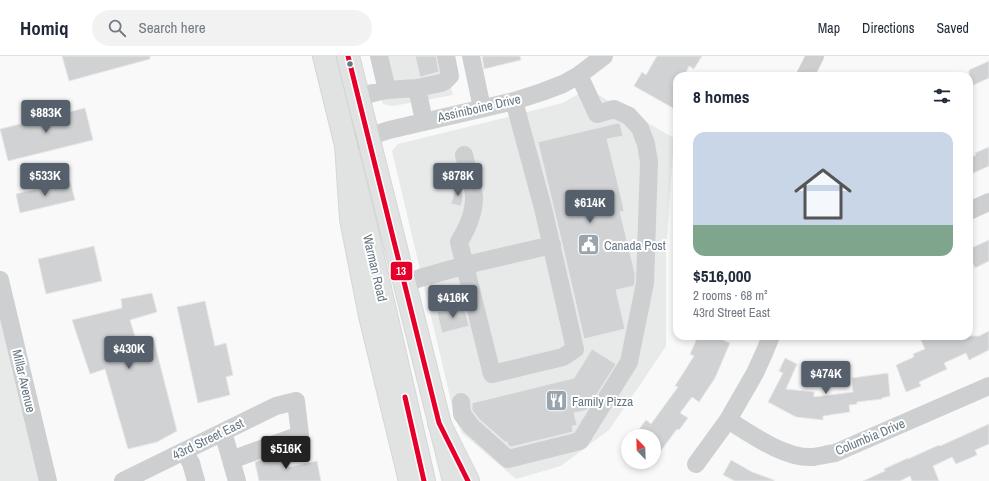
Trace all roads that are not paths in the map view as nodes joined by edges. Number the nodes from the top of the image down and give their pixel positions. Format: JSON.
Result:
{"nodes":[{"id":1,"x":324,"y":56,"type":"edge"},
{"id":2,"x":348,"y":56,"type":"edge"},
{"id":3,"x":379,"y":56,"type":"edge"},
{"id":4,"x":446,"y":56,"type":"edge"},
{"id":5,"x":471,"y":56,"type":"edge"},
{"id":6,"x":604,"y":56,"type":"edge"},
{"id":7,"x":815,"y":56,"type":"edge"},
{"id":8,"x":807,"y":72,"type":"edge"},
{"id":9,"x":579,"y":75,"type":"junction"},
{"id":10,"x":417,"y":88,"type":"junction"},
{"id":11,"x":387,"y":90,"type":"junction"},
{"id":12,"x":359,"y":97,"type":"junction"},
{"id":13,"x":514,"y":101,"type":"junction"},
{"id":14,"x":482,"y":108,"type":"junction"},
{"id":15,"x":424,"y":121,"type":"junction"},
{"id":16,"x":368,"y":136,"type":"junction"},
{"id":17,"x":346,"y":144,"type":"junction"},
{"id":18,"x":464,"y":155,"type":"dead end"},
{"id":19,"x":989,"y":202,"type":"edge"},
{"id":20,"x":973,"y":209,"type":"edge"},
{"id":21,"x":552,"y":244,"type":"junction"},
{"id":22,"x":466,"y":265,"type":"junction"},
{"id":23,"x":0,"y":280,"type":"edge"},
{"id":24,"x":406,"y":284,"type":"junction"},
{"id":25,"x":769,"y":340,"type":"edge"},
{"id":26,"x":989,"y":386,"type":"edge"},
{"id":27,"x":461,"y":402,"type":"dead end"},
{"id":28,"x":728,"y":420,"type":"junction"},
{"id":29,"x":439,"y":423,"type":"junction"},
{"id":30,"x":223,"y":432,"type":"junction"},
{"id":31,"x":184,"y":451,"type":"junction"},
{"id":32,"x":231,"y":460,"type":"junction"},
{"id":33,"x":696,"y":464,"type":"dead end"},
{"id":34,"x":48,"y":481,"type":"edge"},
{"id":35,"x":123,"y":481,"type":"edge"},
{"id":36,"x":196,"y":481,"type":"edge"},
{"id":37,"x":237,"y":481,"type":"edge"},
{"id":38,"x":410,"y":481,"type":"edge"},
{"id":39,"x":424,"y":481,"type":"edge"},
{"id":40,"x":454,"y":481,"type":"edge"},
{"id":41,"x":468,"y":481,"type":"edge"}],
"edges":[{"from":1,"to":17,"type":"main road","name":"Warman Road"},
{"from":2,"to":12,"type":"main road","name":"Warman Road"},
{"from":3,"to":11,"type":"street"},
{"from":4,"to":10,"type":"street"},
{"from":5,"to":14,"type":"street"},
{"from":6,"to":9,"type":"street","name":"Assiniboine Drive"},
{"from":7,"to":8,"type":"street"},
{"from":9,"to":13,"type":"street","name":"Assiniboine Drive"},
{"from":9,"to":27,"type":"street"},
{"from":10,"to":11,"type":"street"},
{"from":10,"to":15,"type":"street"},
{"from":11,"to":12,"type":"street"},
{"from":12,"to":16,"type":"main road","name":"Warman Road"},
{"from":13,"to":14,"type":"street","name":"Assiniboine Drive"},
{"from":13,"to":21,"type":"street"},
{"from":14,"to":15,"type":"street","name":"Assiniboine Drive"},
{"from":15,"to":16,"type":"street","name":"Assiniboine Drive"},
{"from":16,"to":17,"type":"street","name":"Assiniboine Drive"},
{"from":16,"to":24,"type":"main road","name":"Warman Road"},
{"from":17,"to":38,"type":"main road"},
{"from":17,"to":39,"type":"main road","name":"Warman Road"},
{"from":18,"to":22,"type":"street"},
{"from":19,"to":20,"type":"street"},
{"from":21,"to":22,"type":"street"},
{"from":21,"to":22,"type":"street"},
{"from":22,"to":24,"type":"street"},
{"from":23,"to":34,"type":"street","name":"Millar Avenue"},
{"from":24,"to":29,"type":"main road","name":"Warman Road"},
{"from":25,"to":28,"type":"street"},
{"from":26,"to":28,"type":"street","name":"Columbia Drive"},
{"from":28,"to":33,"type":"street"},
{"from":29,"to":40,"type":"main road","name":"Warman Road"},
{"from":29,"to":41,"type":"main road"},
{"from":30,"to":31,"type":"street","name":"43rd Street East"},
{"from":30,"to":32,"type":"street"},
{"from":30,"to":32,"type":"street","name":"43rd Street East"},
{"from":31,"to":35,"type":"street","name":"43rd Street East"},
{"from":31,"to":36,"type":"street"},
{"from":32,"to":37,"type":"street"}]}
